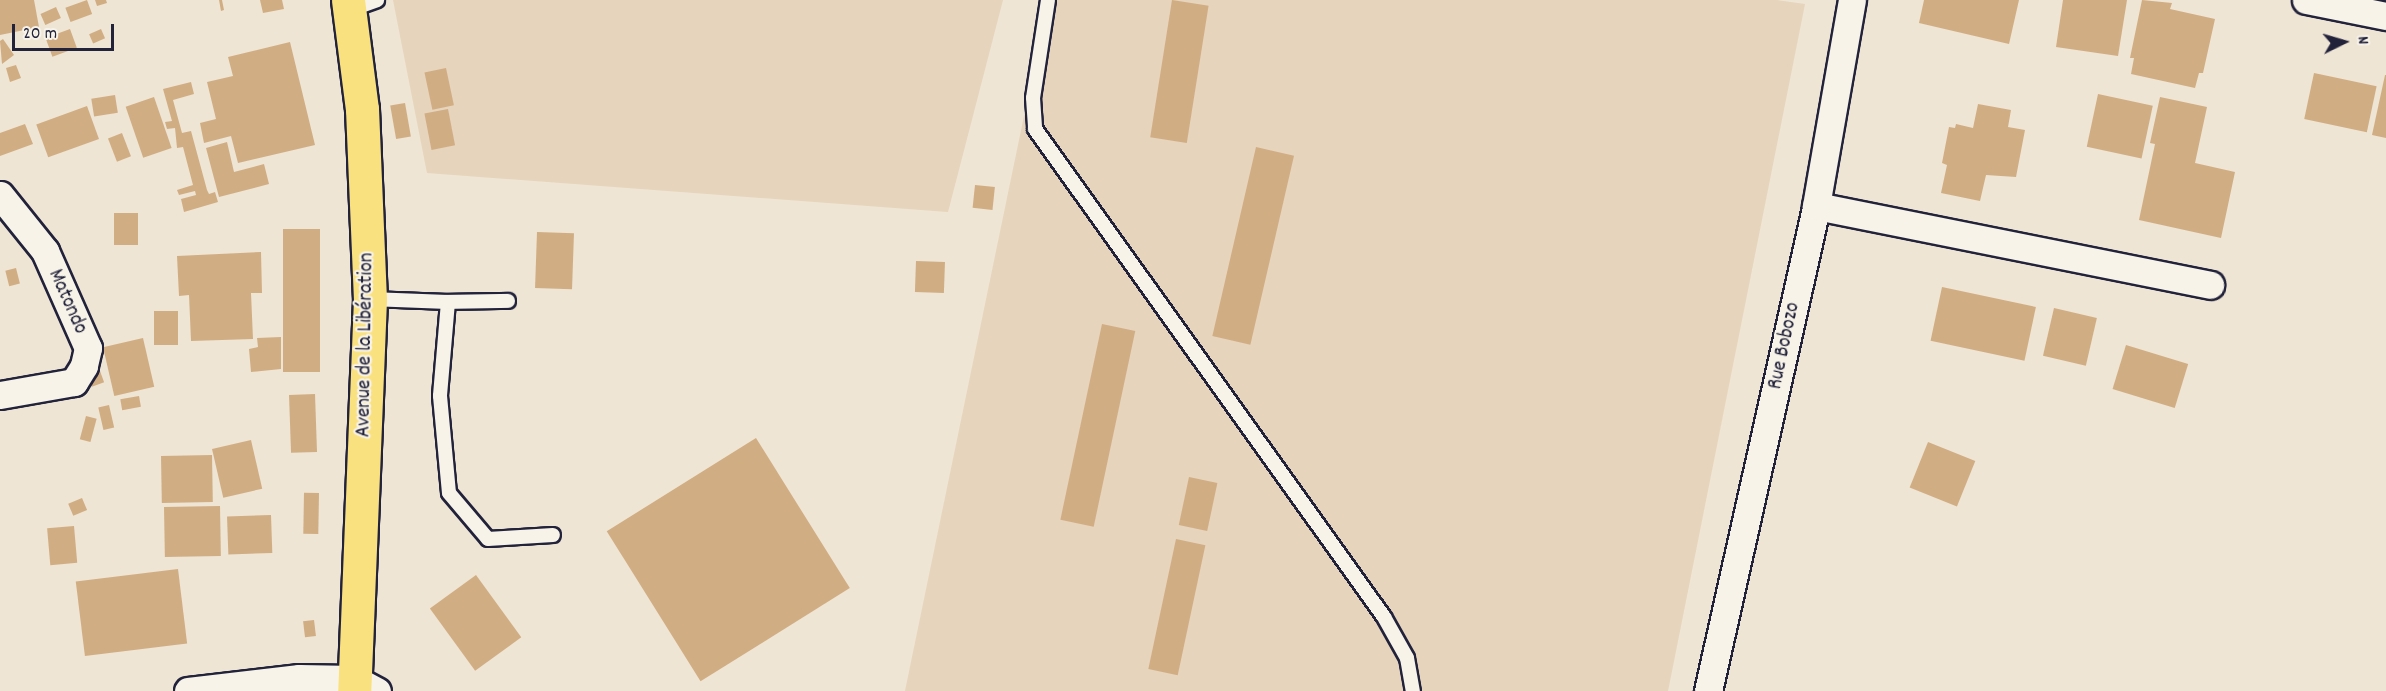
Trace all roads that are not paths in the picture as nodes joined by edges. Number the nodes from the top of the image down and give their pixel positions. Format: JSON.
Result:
{"nodes":[{"id":1,"x":1048,"y":0,"type":"edge"},
{"id":2,"x":1852,"y":0,"type":"edge"},
{"id":3,"x":2306,"y":0,"type":"edge"},
{"id":4,"x":358,"y":3,"type":"edge"},
{"id":5,"x":2386,"y":16,"type":"edge"},
{"id":6,"x":0,"y":195,"type":"edge"},
{"id":7,"x":1816,"y":206,"type":"junction"},
{"id":8,"x":2210,"y":285,"type":"dead end"},
{"id":9,"x":370,"y":299,"type":"junction"},
{"id":10,"x":508,"y":301,"type":"dead end"},
{"id":11,"x":448,"y":302,"type":"junction"},
{"id":12,"x":0,"y":395,"type":"edge"},
{"id":13,"x":553,"y":535,"type":"dead end"},
{"id":14,"x":362,"y":687,"type":"edge"},
{"id":15,"x":188,"y":691,"type":"edge"},
{"id":16,"x":1413,"y":691,"type":"edge"},
{"id":17,"x":1708,"y":691,"type":"edge"}],
"edges":[{"from":1,"to":16,"type":"lane"},
{"from":2,"to":7,"type":"street","name":"Rue Bobozo"},
{"from":3,"to":5,"type":"street"},
{"from":4,"to":9,"type":"highway","name":"Avenue de la Libération"},
{"from":6,"to":12,"type":"street","name":"Matondo"},
{"from":7,"to":8,"type":"street"},
{"from":7,"to":17,"type":"street","name":"Rue Bobozo"},
{"from":9,"to":11,"type":"lane"},
{"from":9,"to":14,"type":"highway","name":"Avenue de la Libération"},
{"from":10,"to":11,"type":"lane"},
{"from":11,"to":13,"type":"lane"},
{"from":14,"to":15,"type":"street"}]}
